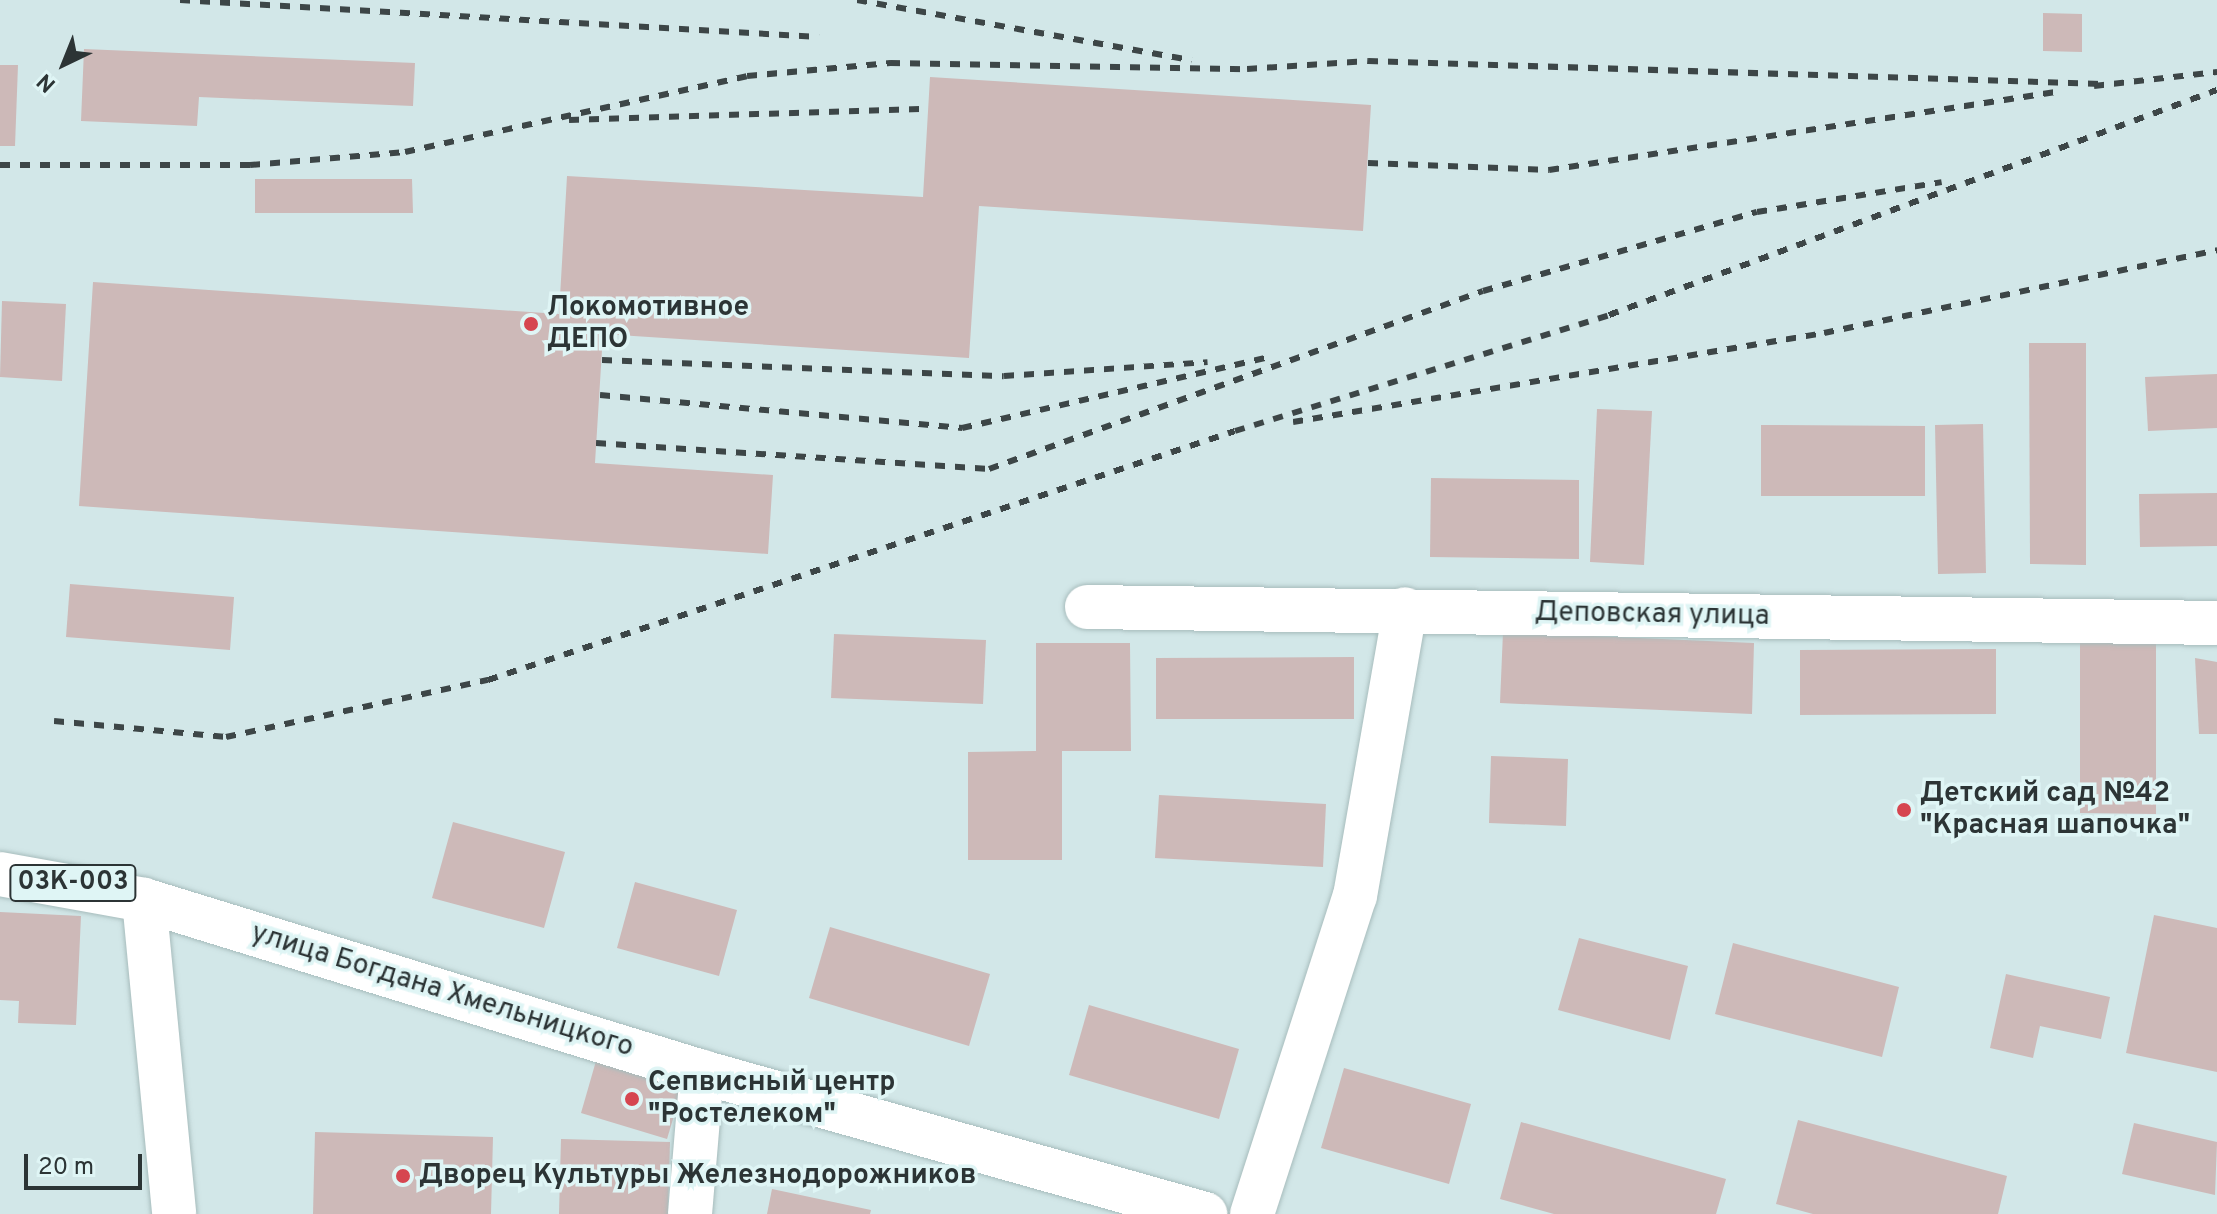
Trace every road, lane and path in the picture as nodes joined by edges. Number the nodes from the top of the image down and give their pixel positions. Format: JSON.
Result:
{"nodes":[{"id":1,"x":1087,"y":607,"type":"dead end"},
{"id":2,"x":1405,"y":609,"type":"junction"},
{"id":3,"x":2217,"y":623,"type":"edge"},
{"id":4,"x":0,"y":874,"type":"edge"},
{"id":5,"x":144,"y":900,"type":"junction"},
{"id":6,"x":702,"y":1072,"type":"junction"},
{"id":7,"x":174,"y":1214,"type":"edge"},
{"id":8,"x":690,"y":1214,"type":"edge"},
{"id":9,"x":1205,"y":1214,"type":"edge"},
{"id":10,"x":1252,"y":1214,"type":"edge"}],
"edges":[{"from":1,"to":2,"type":"street","name":"Деповская улица"},
{"from":2,"to":3,"type":"street","name":"Деповская улица"},
{"from":2,"to":10,"type":"street"},
{"from":4,"to":5,"type":"street","name":"улица Богдана Хмельницкого","number":"03К-003"},
{"from":5,"to":6,"type":"street","name":"улица Богдана Хмельницкого"},
{"from":5,"to":7,"type":"street"},
{"from":6,"to":8,"type":"street"},
{"from":6,"to":9,"type":"street","name":"улица Богдана Хмельницкого"}]}
